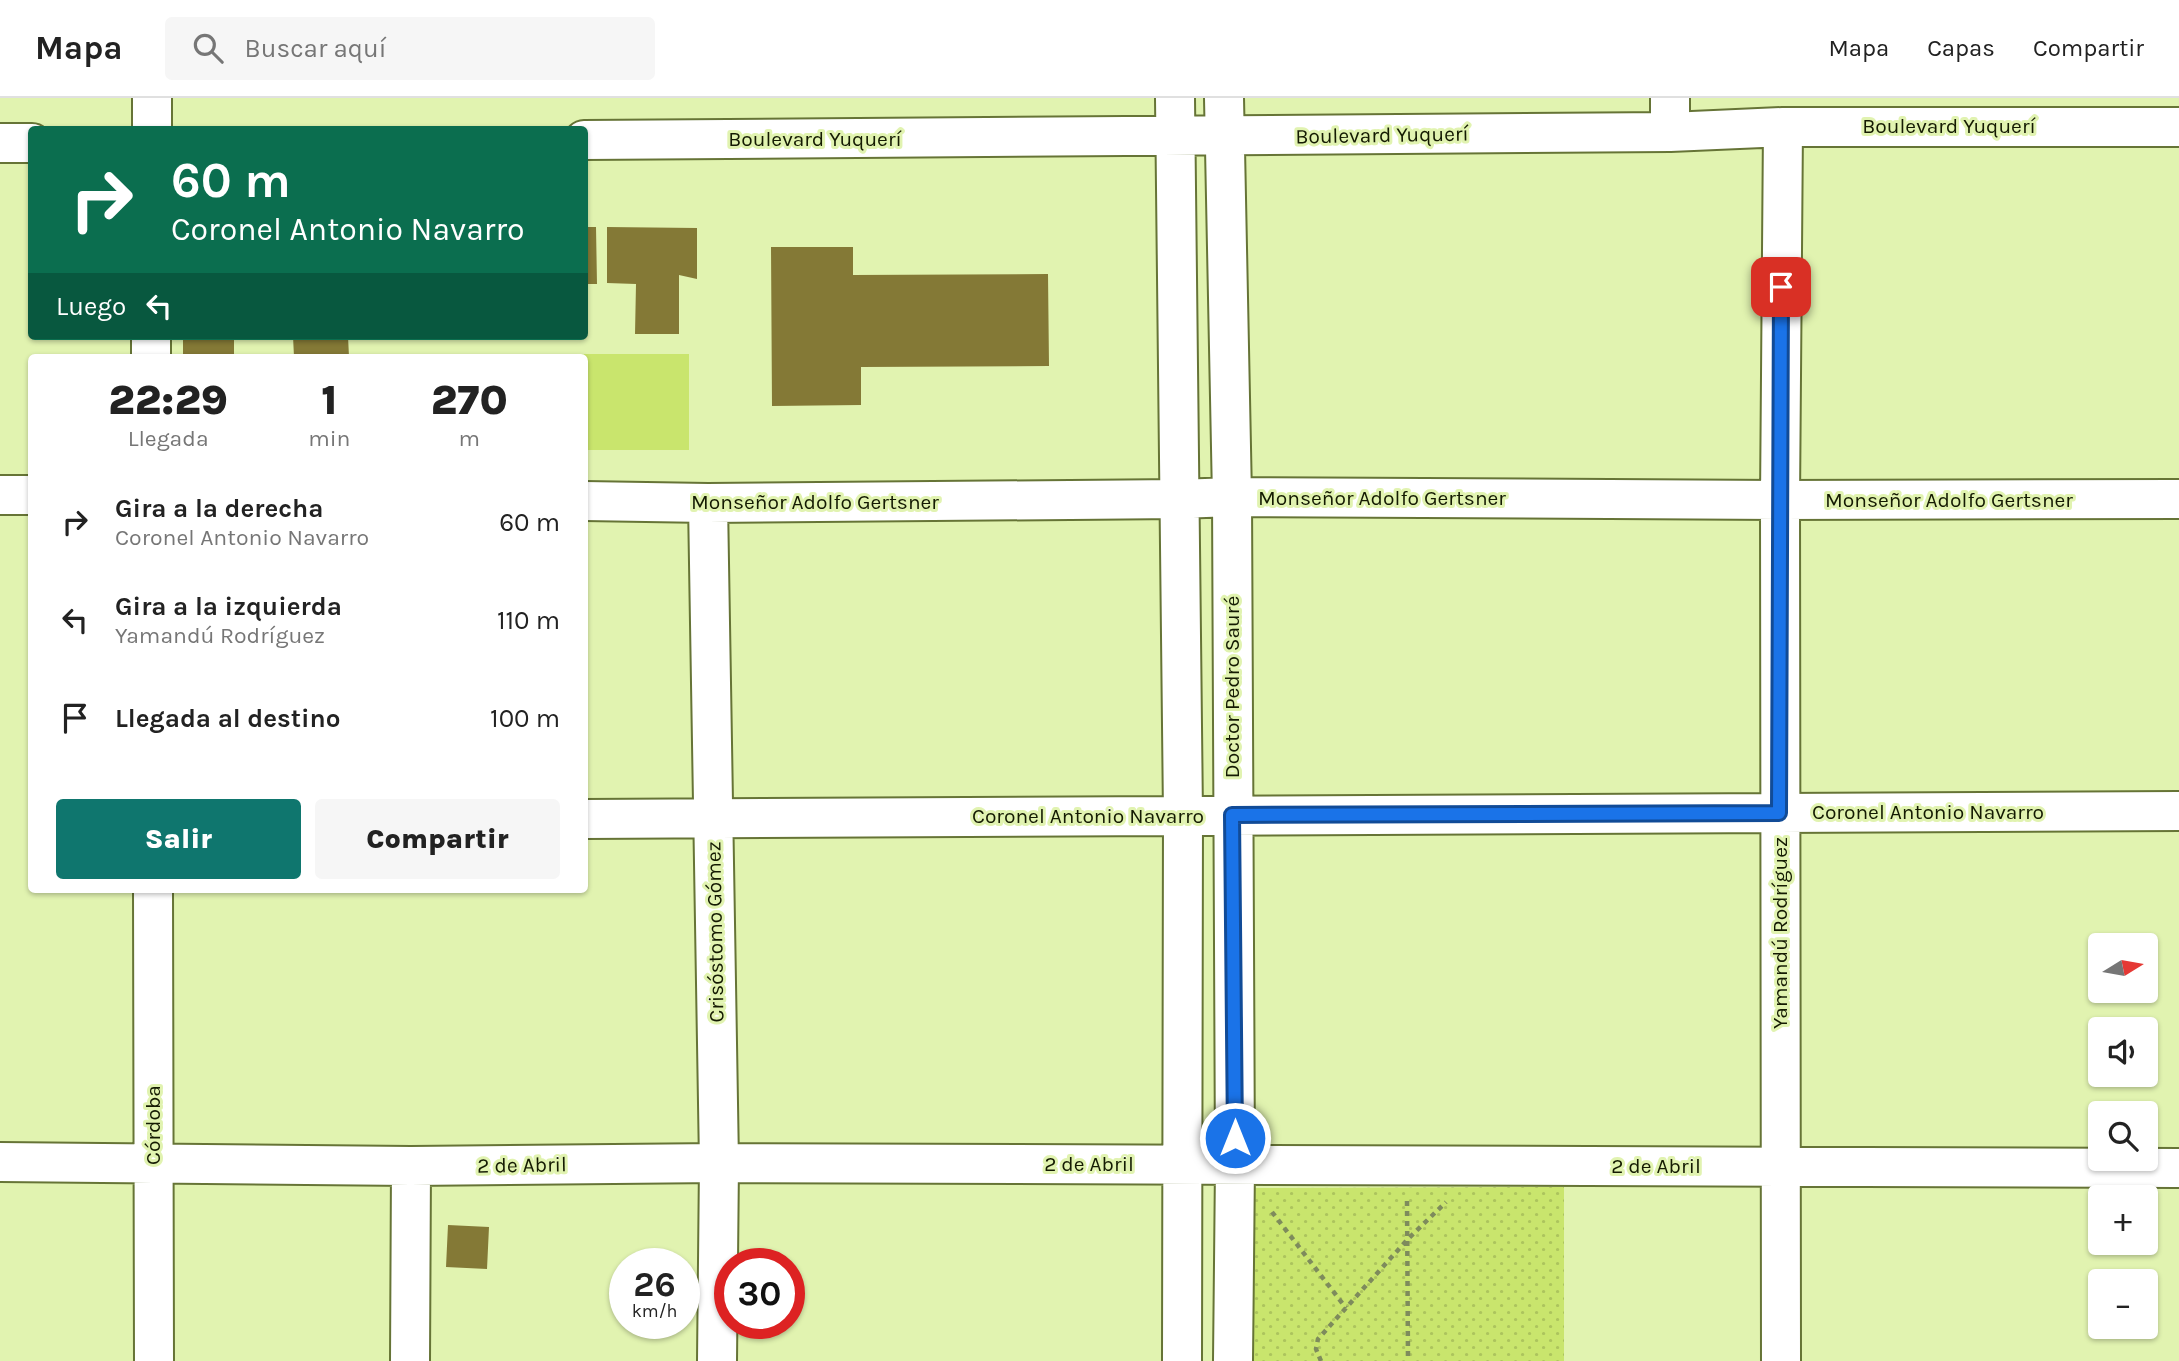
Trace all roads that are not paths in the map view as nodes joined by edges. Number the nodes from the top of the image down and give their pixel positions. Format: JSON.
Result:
{"nodes":[{"id":1,"x":152,"y":98,"type":"edge"},
{"id":2,"x":1175,"y":98,"type":"edge"},
{"id":3,"x":1224,"y":98,"type":"edge"},
{"id":4,"x":2103,"y":112,"type":"edge"},
{"id":5,"x":1670,"y":115,"type":"edge"},
{"id":6,"x":152,"y":126,"type":"edge"},
{"id":7,"x":1783,"y":127,"type":"junction"},
{"id":8,"x":2179,"y":127,"type":"edge"},
{"id":9,"x":1176,"y":136,"type":"junction"},
{"id":10,"x":1224,"y":137,"type":"junction"},
{"id":11,"x":588,"y":140,"type":"edge"},
{"id":12,"x":0,"y":143,"type":"edge"},
{"id":13,"x":28,"y":143,"type":"edge"},
{"id":14,"x":0,"y":495,"type":"edge"},
{"id":15,"x":28,"y":495,"type":"edge"},
{"id":16,"x":1231,"y":497,"type":"junction"},
{"id":17,"x":1179,"y":499,"type":"junction"},
{"id":18,"x":2179,"y":499,"type":"edge"},
{"id":19,"x":1780,"y":500,"type":"junction"},
{"id":20,"x":588,"y":501,"type":"edge"},
{"id":21,"x":708,"y":503,"type":"junction"},
{"id":22,"x":2179,"y":811,"type":"edge"},
{"id":23,"x":1779,"y":813,"type":"junction"},
{"id":24,"x":1183,"y":815,"type":"junction"},
{"id":25,"x":1232,"y":815,"type":"junction"},
{"id":26,"x":713,"y":818,"type":"junction"},
{"id":27,"x":588,"y":819,"type":"edge"},
{"id":28,"x":153,"y":893,"type":"edge"},
{"id":29,"x":0,"y":1162,"type":"edge"},
{"id":30,"x":153,"y":1163,"type":"junction"},
{"id":31,"x":719,"y":1163,"type":"junction"},
{"id":32,"x":1182,"y":1165,"type":"junction"},
{"id":33,"x":1235,"y":1165,"type":"junction"},
{"id":34,"x":411,"y":1166,"type":"junction"},
{"id":35,"x":1780,"y":1166,"type":"junction"},
{"id":36,"x":2179,"y":1168,"type":"edge"},
{"id":37,"x":154,"y":1361,"type":"edge"},
{"id":38,"x":410,"y":1361,"type":"edge"},
{"id":39,"x":717,"y":1361,"type":"edge"},
{"id":40,"x":1182,"y":1361,"type":"edge"},
{"id":41,"x":1233,"y":1361,"type":"edge"},
{"id":42,"x":1781,"y":1361,"type":"edge"}],
"edges":[{"from":1,"to":6,"type":"street"},
{"from":2,"to":9,"type":"street"},
{"from":3,"to":10,"type":"street","name":"Doctor Pedro Sauré"},
{"from":4,"to":7,"type":"street","name":"Boulevard Yuquerí"},
{"from":4,"to":8,"type":"street","name":"Boulevard Yuquerí"},
{"from":5,"to":7,"type":"street","name":"Boulevard Yuquerí"},
{"from":5,"to":10,"type":"street","name":"Boulevard Yuquerí"},
{"from":7,"to":19,"type":"street","name":"Yamandú Rodríguez"},
{"from":9,"to":10,"type":"street","name":"Boulevard Yuquerí"},
{"from":9,"to":11,"type":"street","name":"Boulevard Yuquerí"},
{"from":9,"to":17,"type":"street"},
{"from":10,"to":16,"type":"street","name":"Doctor Pedro Sauré"},
{"from":12,"to":13,"type":"street"},
{"from":14,"to":15,"type":"street"},
{"from":16,"to":17,"type":"street","name":"Monseñor Adolfo Gertsner"},
{"from":16,"to":19,"type":"street","name":"Monseñor Adolfo Gertsner"},
{"from":16,"to":25,"type":"street","name":"Doctor Pedro Sauré"},
{"from":17,"to":21,"type":"street","name":"Monseñor Adolfo Gertsner"},
{"from":17,"to":24,"type":"street"},
{"from":18,"to":19,"type":"street","name":"Monseñor Adolfo Gertsner"},
{"from":19,"to":23,"type":"street","name":"Yamandú Rodríguez"},
{"from":20,"to":21,"type":"street","name":"Monseñor Adolfo Gertsner"},
{"from":21,"to":26,"type":"street","name":"Crisóstomo Gómez"},
{"from":22,"to":23,"type":"street","name":"Coronel Antonio Navarro"},
{"from":23,"to":25,"type":"street","name":"Coronel Antonio Navarro"},
{"from":23,"to":35,"type":"street","name":"Yamandú Rodríguez"},
{"from":24,"to":25,"type":"street","name":"Coronel Antonio Navarro"},
{"from":24,"to":26,"type":"street","name":"Coronel Antonio Navarro"},
{"from":24,"to":32,"type":"street"},
{"from":25,"to":33,"type":"street","name":"Doctor Pedro Sauré"},
{"from":26,"to":27,"type":"street","name":"Coronel Antonio Navarro"},
{"from":26,"to":31,"type":"street","name":"Crisóstomo Gómez"},
{"from":28,"to":30,"type":"street","name":"Córdoba"},
{"from":29,"to":30,"type":"street","name":"2 de Abril"},
{"from":30,"to":34,"type":"street","name":"2 de Abril"},
{"from":30,"to":37,"type":"street","name":"Córdoba"},
{"from":31,"to":32,"type":"street","name":"2 de Abril"},
{"from":31,"to":34,"type":"street","name":"2 de Abril"},
{"from":31,"to":39,"type":"street","name":"Crisóstomo Gómez"},
{"from":32,"to":33,"type":"street","name":"2 de Abril"},
{"from":32,"to":40,"type":"street"},
{"from":33,"to":35,"type":"street","name":"2 de Abril"},
{"from":33,"to":41,"type":"street","name":"Doctor Pedro Sauré"},
{"from":34,"to":38,"type":"street"},
{"from":35,"to":36,"type":"street","name":"2 de Abril"},
{"from":35,"to":42,"type":"street","name":"Yamandú Rodríguez"}]}
